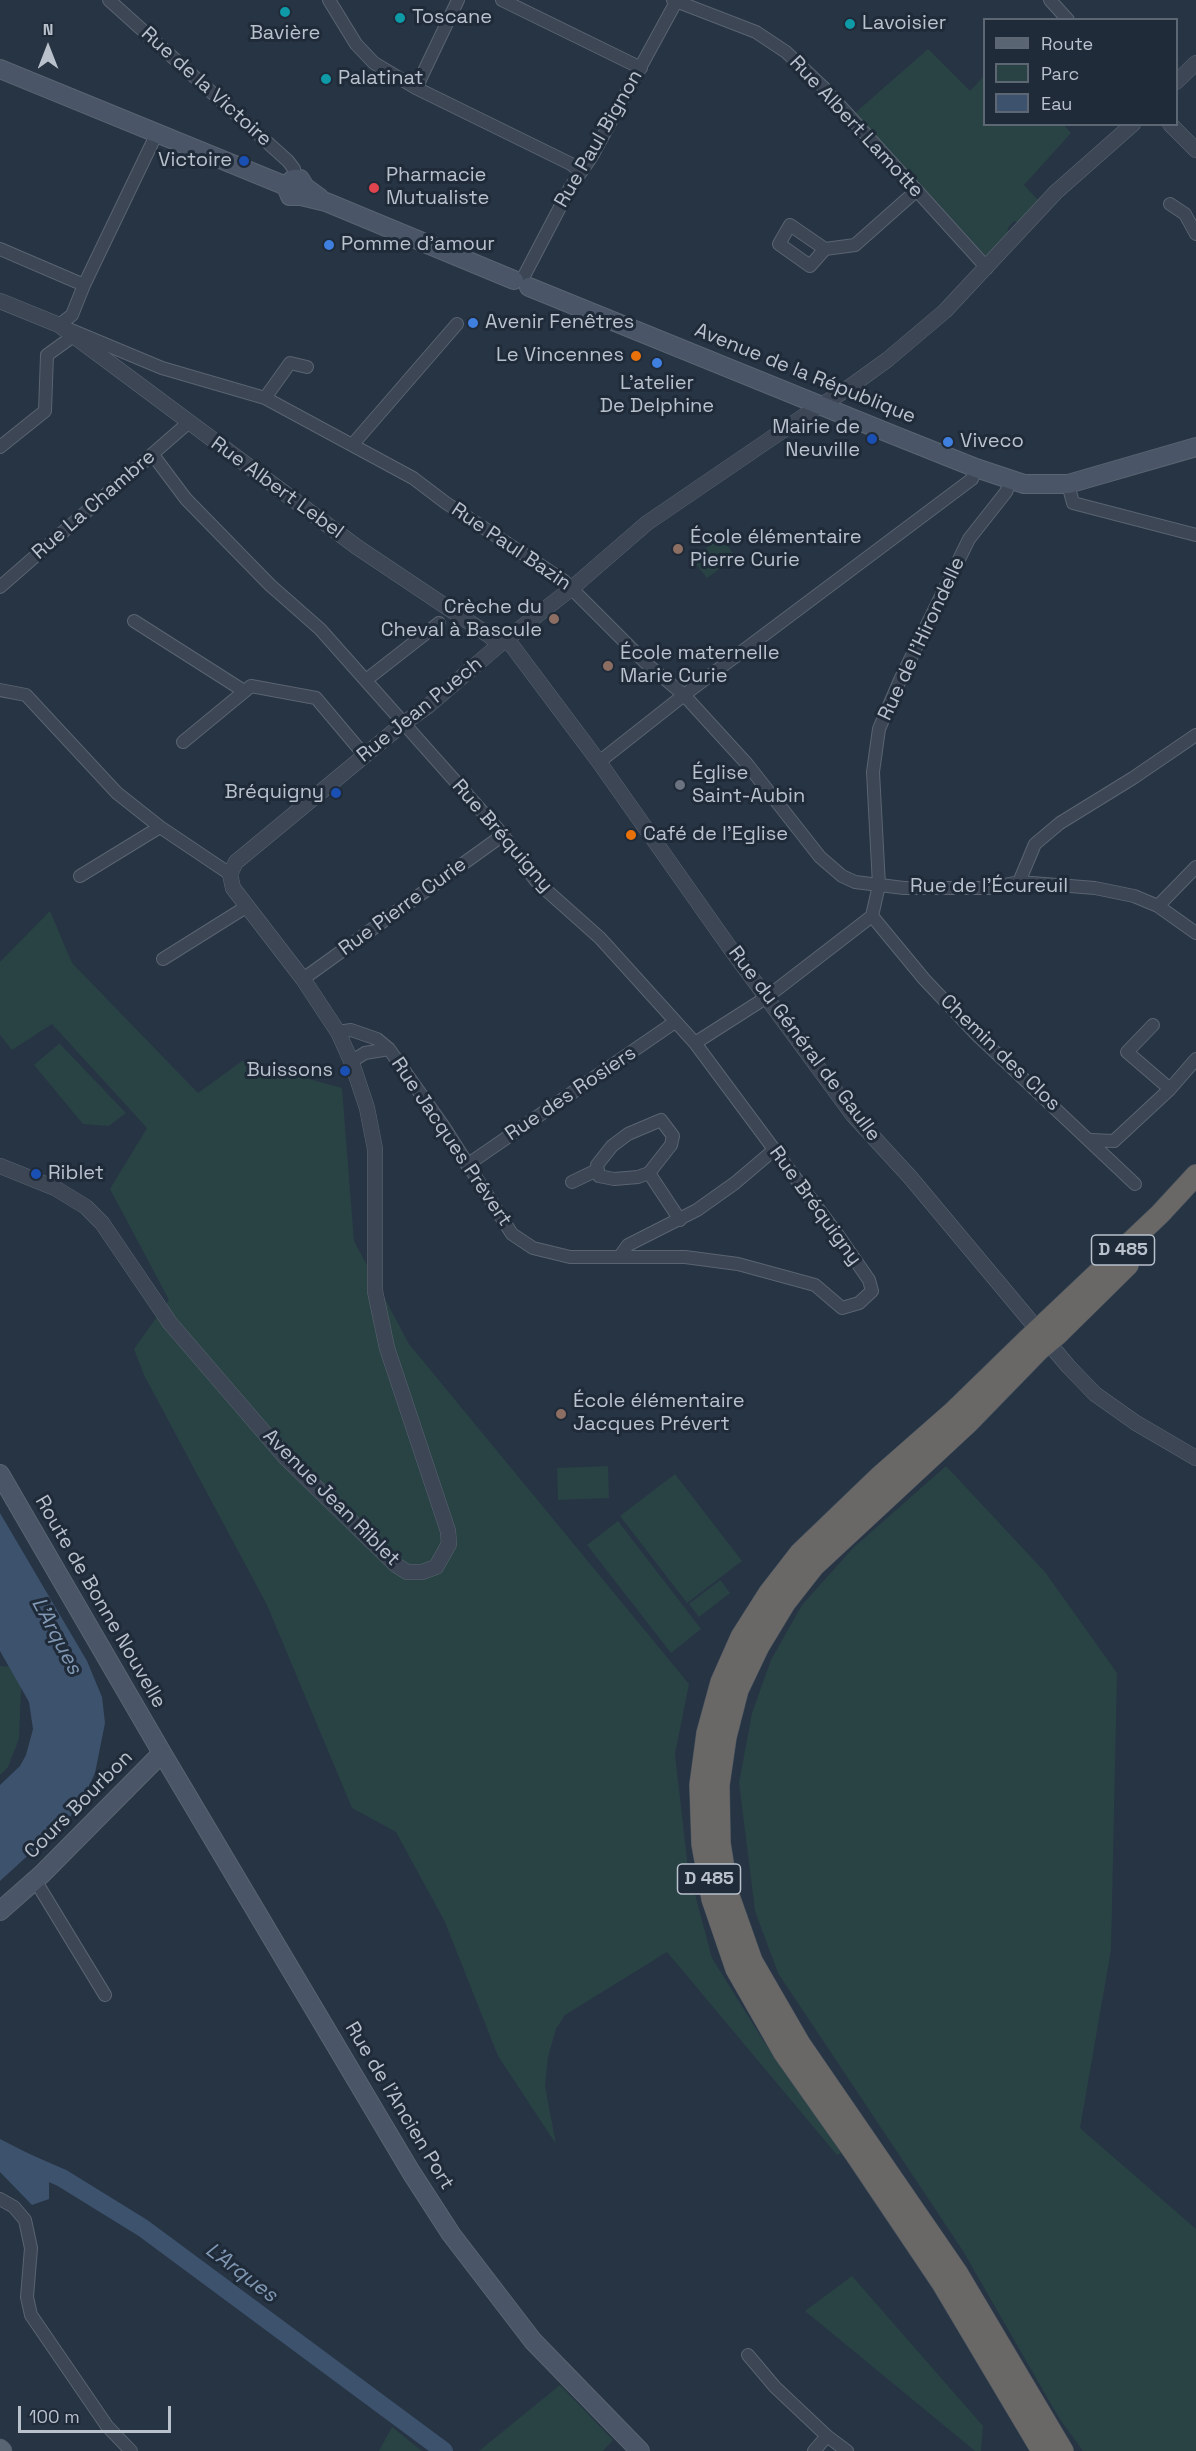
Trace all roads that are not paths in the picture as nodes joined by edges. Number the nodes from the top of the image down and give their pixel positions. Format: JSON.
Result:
{"nodes":[{"id":1,"x":110,"y":0,"type":"edge"},
{"id":2,"x":329,"y":0,"type":"edge"},
{"id":3,"x":458,"y":0,"type":"edge"},
{"id":4,"x":501,"y":0,"type":"edge"},
{"id":5,"x":1050,"y":0,"type":"edge"},
{"id":6,"x":675,"y":1,"type":"edge"},
{"id":7,"x":1066,"y":18,"type":"edge"},
{"id":8,"x":1196,"y":63,"type":"edge"},
{"id":9,"x":641,"y":68,"type":"junction"},
{"id":10,"x":0,"y":69,"type":"edge"},
{"id":11,"x":1178,"y":80,"type":"edge"},
{"id":12,"x":416,"y":88,"type":"junction"},
{"id":13,"x":1131,"y":126,"type":"edge"},
{"id":14,"x":1172,"y":126,"type":"edge"},
{"id":15,"x":158,"y":133,"type":"junction"},
{"id":16,"x":1196,"y":150,"type":"edge"},
{"id":17,"x":581,"y":172,"type":"junction"},
{"id":18,"x":297,"y":187,"type":"junction"},
{"id":19,"x":916,"y":191,"type":"junction"},
{"id":20,"x":1170,"y":204,"type":"dead end"},
{"id":21,"x":1196,"y":234,"type":"edge"},
{"id":22,"x":0,"y":249,"type":"edge"},
{"id":23,"x":825,"y":249,"type":"junction"},
{"id":24,"x":987,"y":268,"type":"junction"},
{"id":25,"x":522,"y":281,"type":"junction"},
{"id":26,"x":84,"y":285,"type":"junction"},
{"id":27,"x":0,"y":301,"type":"edge"},
{"id":28,"x":457,"y":324,"type":"dead end"},
{"id":29,"x":59,"y":326,"type":"junction"},
{"id":30,"x":72,"y":336,"type":"junction"},
{"id":31,"x":307,"y":367,"type":"dead end"},
{"id":32,"x":265,"y":398,"type":"junction"},
{"id":33,"x":820,"y":405,"type":"junction"},
{"id":34,"x":188,"y":423,"type":"junction"},
{"id":35,"x":353,"y":444,"type":"junction"},
{"id":36,"x":0,"y":447,"type":"edge"},
{"id":37,"x":1196,"y":447,"type":"edge"},
{"id":38,"x":153,"y":455,"type":"junction"},
{"id":39,"x":976,"y":468,"type":"junction"},
{"id":40,"x":1011,"y":480,"type":"junction"},
{"id":41,"x":1068,"y":484,"type":"junction"},
{"id":42,"x":1196,"y":535,"type":"edge"},
{"id":43,"x":0,"y":587,"type":"edge"},
{"id":44,"x":572,"y":588,"type":"junction"},
{"id":45,"x":134,"y":621,"type":"dead end"},
{"id":46,"x":440,"y":623,"type":"dead end"},
{"id":47,"x":503,"y":642,"type":"junction"},
{"id":48,"x":366,"y":680,"type":"junction"},
{"id":49,"x":0,"y":690,"type":"edge"},
{"id":50,"x":244,"y":690,"type":"junction"},
{"id":51,"x":684,"y":695,"type":"junction"},
{"id":52,"x":404,"y":723,"type":"junction"},
{"id":53,"x":1196,"y":735,"type":"edge"},
{"id":54,"x":183,"y":742,"type":"dead end"},
{"id":55,"x":365,"y":756,"type":"junction"},
{"id":56,"x":599,"y":762,"type":"junction"},
{"id":57,"x":160,"y":827,"type":"junction"},
{"id":58,"x":503,"y":836,"type":"junction"},
{"id":59,"x":1196,"y":867,"type":"edge"},
{"id":60,"x":230,"y":874,"type":"junction"},
{"id":61,"x":81,"y":876,"type":"dead end"},
{"id":62,"x":1019,"y":882,"type":"junction"},
{"id":63,"x":879,"y":885,"type":"junction"},
{"id":64,"x":1158,"y":906,"type":"junction"},
{"id":65,"x":246,"y":907,"type":"junction"},
{"id":66,"x":872,"y":916,"type":"junction"},
{"id":67,"x":1196,"y":933,"type":"edge"},
{"id":68,"x":163,"y":959,"type":"dead end"},
{"id":69,"x":303,"y":978,"type":"junction"},
{"id":70,"x":767,"y":997,"type":"junction"},
{"id":71,"x":675,"y":1022,"type":"junction"},
{"id":72,"x":1154,"y":1025,"type":"dead end"},
{"id":73,"x":338,"y":1032,"type":"junction"},
{"id":74,"x":695,"y":1043,"type":"junction"},
{"id":75,"x":389,"y":1049,"type":"junction"},
{"id":76,"x":1196,"y":1059,"type":"edge"},
{"id":77,"x":352,"y":1061,"type":"junction"},
{"id":78,"x":1170,"y":1089,"type":"junction"},
{"id":79,"x":1091,"y":1140,"type":"junction"},
{"id":80,"x":775,"y":1149,"type":"junction"},
{"id":81,"x":467,"y":1165,"type":"junction"},
{"id":82,"x":0,"y":1166,"type":"edge"},
{"id":83,"x":597,"y":1170,"type":"junction"},
{"id":84,"x":649,"y":1173,"type":"junction"},
{"id":85,"x":1196,"y":1175,"type":"edge"},
{"id":86,"x":572,"y":1182,"type":"dead end"},
{"id":87,"x":1135,"y":1184,"type":"dead end"},
{"id":88,"x":1196,"y":1195,"type":"edge"},
{"id":89,"x":680,"y":1220,"type":"junction"},
{"id":90,"x":620,"y":1256,"type":"junction"},
{"id":91,"x":872,"y":1291,"type":"joint"},
{"id":92,"x":1053,"y":1328,"type":"junction"},
{"id":93,"x":1034,"y":1345,"type":"junction"},
{"id":94,"x":1196,"y":1458,"type":"edge"},
{"id":95,"x":0,"y":1474,"type":"edge"},
{"id":96,"x":162,"y":1753,"type":"junction"},
{"id":97,"x":35,"y":1880,"type":"junction"},
{"id":98,"x":0,"y":1911,"type":"edge"},
{"id":99,"x":105,"y":1995,"type":"dead end"},
{"id":100,"x":0,"y":2199,"type":"edge"},
{"id":101,"x":748,"y":2355,"type":"dead end"},
{"id":102,"x":827,"y":2436,"type":"junction"},
{"id":103,"x":131,"y":2451,"type":"edge"},
{"id":104,"x":640,"y":2451,"type":"edge"},
{"id":105,"x":814,"y":2451,"type":"edge"},
{"id":106,"x":846,"y":2451,"type":"edge"},
{"id":107,"x":1042,"y":2451,"type":"edge"},
{"id":108,"x":1063,"y":2451,"type":"edge"}],
"edges":[{"from":1,"to":18,"type":"street","name":"Rue de la Victoire"},
{"from":2,"to":12,"type":"street"},
{"from":3,"to":12,"type":"street"},
{"from":4,"to":9,"type":"street"},
{"from":5,"to":7,"type":"street"},
{"from":6,"to":9,"type":"street","name":"Rue Paul Bignon"},
{"from":6,"to":19,"type":"street","name":"Rue Albert Lamotte"},
{"from":8,"to":11,"type":"street"},
{"from":9,"to":17,"type":"street","name":"Rue Paul Bignon"},
{"from":10,"to":15,"type":"main road","name":"Avenue de la République"},
{"from":12,"to":17,"type":"street"},
{"from":13,"to":24,"type":"street","name":"Rue Jean Puech"},
{"from":14,"to":16,"type":"street"},
{"from":15,"to":18,"type":"main road","name":"Avenue de la République"},
{"from":15,"to":26,"type":"street"},
{"from":17,"to":25,"type":"street","name":"Rue Paul Bignon"},
{"from":18,"to":25,"type":"main road","name":"Avenue de la République"},
{"from":19,"to":23,"type":"street"},
{"from":19,"to":24,"type":"street","name":"Rue Albert Lamotte"},
{"from":20,"to":21,"type":"street"},
{"from":22,"to":26,"type":"street"},
{"from":23,"to":23,"type":"street"},
{"from":24,"to":33,"type":"street","name":"Rue Jean Puech"},
{"from":25,"to":33,"type":"main road","name":"Avenue de la République"},
{"from":26,"to":29,"type":"street"},
{"from":27,"to":29,"type":"street","name":"Rue Albert Lebel"},
{"from":28,"to":35,"type":"street"},
{"from":29,"to":30,"type":"street","name":"Rue Albert Lebel"},
{"from":29,"to":32,"type":"street","name":"Rue Paul Bazin"},
{"from":30,"to":34,"type":"street","name":"Rue Albert Lebel"},
{"from":30,"to":36,"type":"street"},
{"from":31,"to":32,"type":"street"},
{"from":32,"to":35,"type":"street","name":"Rue Paul Bazin"},
{"from":33,"to":39,"type":"main road","name":"Avenue de la République"},
{"from":33,"to":44,"type":"street","name":"Rue Jean Puech"},
{"from":34,"to":38,"type":"street","name":"Rue La Chambre"},
{"from":34,"to":47,"type":"street","name":"Rue Albert Lebel"},
{"from":35,"to":44,"type":"street","name":"Rue Paul Bazin"},
{"from":37,"to":41,"type":"main road","name":"Avenue de la République"},
{"from":38,"to":43,"type":"street","name":"Rue La Chambre"},
{"from":38,"to":48,"type":"street","name":"Rue Bréquigny"},
{"from":39,"to":40,"type":"main road","name":"Avenue de la République"},
{"from":39,"to":51,"type":"street"},
{"from":40,"to":41,"type":"main road","name":"Avenue de la République"},
{"from":40,"to":63,"type":"street","name":"Rue de l'Hirondelle"},
{"from":41,"to":42,"type":"street"},
{"from":44,"to":47,"type":"street","name":"Rue Jean Puech"},
{"from":44,"to":51,"type":"street","name":"Rue Paul Bazin"},
{"from":45,"to":50,"type":"street"},
{"from":46,"to":48,"type":"street"},
{"from":47,"to":52,"type":"street","name":"Rue Jean Puech"},
{"from":47,"to":56,"type":"street","name":"Rue du Général de Gaulle"},
{"from":48,"to":52,"type":"street","name":"Rue Bréquigny"},
{"from":49,"to":57,"type":"street"},
{"from":50,"to":54,"type":"street"},
{"from":50,"to":55,"type":"street"},
{"from":51,"to":56,"type":"street"},
{"from":51,"to":63,"type":"street","name":"Rue Paul Bazin"},
{"from":52,"to":55,"type":"street","name":"Rue Jean Puech"},
{"from":52,"to":58,"type":"street","name":"Rue Bréquigny"},
{"from":53,"to":62,"type":"street"},
{"from":55,"to":60,"type":"street","name":"Rue Jean Puech"},
{"from":56,"to":70,"type":"street","name":"Rue du Général de Gaulle"},
{"from":57,"to":60,"type":"street"},
{"from":57,"to":61,"type":"street"},
{"from":58,"to":69,"type":"street","name":"Rue Pierre Curie"},
{"from":58,"to":71,"type":"street","name":"Rue Bréquigny"},
{"from":59,"to":64,"type":"street"},
{"from":60,"to":65,"type":"street","name":"Avenue Jean Riblet"},
{"from":62,"to":63,"type":"street","name":"Rue de l'Écureuil"},
{"from":62,"to":64,"type":"street","name":"Rue de l'Écureuil"},
{"from":63,"to":66,"type":"street","name":"Rue de l'Hirondelle"},
{"from":64,"to":67,"type":"street","name":"Rue de l'Écureuil"},
{"from":65,"to":68,"type":"street"},
{"from":65,"to":69,"type":"street","name":"Avenue Jean Riblet"},
{"from":66,"to":70,"type":"street"},
{"from":66,"to":79,"type":"street","name":"Chemin des Clos"},
{"from":69,"to":73,"type":"street","name":"Avenue Jean Riblet"},
{"from":70,"to":74,"type":"street"},
{"from":70,"to":94,"type":"street","name":"Rue du Général de Gaulle"},
{"from":71,"to":74,"type":"street","name":"Rue Bréquigny"},
{"from":71,"to":81,"type":"street","name":"Rue des Rosiers"},
{"from":72,"to":78,"type":"street"},
{"from":73,"to":75,"type":"street","name":"Rue Jacques Prévert"},
{"from":73,"to":77,"type":"street","name":"Avenue Jean Riblet"},
{"from":74,"to":80,"type":"street","name":"Rue Bréquigny"},
{"from":75,"to":77,"type":"street"},
{"from":75,"to":81,"type":"street","name":"Rue Jacques Prévert"},
{"from":76,"to":78,"type":"street"},
{"from":77,"to":82,"type":"street","name":"Avenue Jean Riblet"},
{"from":78,"to":79,"type":"street"},
{"from":79,"to":87,"type":"street","name":"Chemin des Clos"},
{"from":80,"to":89,"type":"street"},
{"from":80,"to":91,"type":"street","name":"Rue Bréquigny"},
{"from":81,"to":90,"type":"street","name":"Rue Jacques Prévert"},
{"from":83,"to":84,"type":"street"},
{"from":83,"to":84,"type":"street"},
{"from":83,"to":86,"type":"street"},
{"from":84,"to":89,"type":"street"},
{"from":85,"to":92,"type":"highway","number":"D 485"},
{"from":88,"to":92,"type":"highway","number":"D 485"},
{"from":89,"to":90,"type":"street"},
{"from":90,"to":91,"type":"street","name":"Rue Jacques Prévert"},
{"from":92,"to":93,"type":"highway","number":"D 485","bridge":true},
{"from":93,"to":107,"type":"highway","number":"D 485"},
{"from":93,"to":108,"type":"highway","number":"D 485"},
{"from":95,"to":96,"type":"main road","name":"Route de Bonne Nouvelle"},
{"from":96,"to":97,"type":"main road","name":"Cours Bourbon"},
{"from":96,"to":104,"type":"main road","name":"Rue de l'Ancien Port"},
{"from":97,"to":98,"type":"main road","name":"Cours Bourbon"},
{"from":97,"to":99,"type":"street"},
{"from":100,"to":103,"type":"street"},
{"from":101,"to":102,"type":"street"},
{"from":102,"to":105,"type":"street"},
{"from":102,"to":106,"type":"street"}]}
